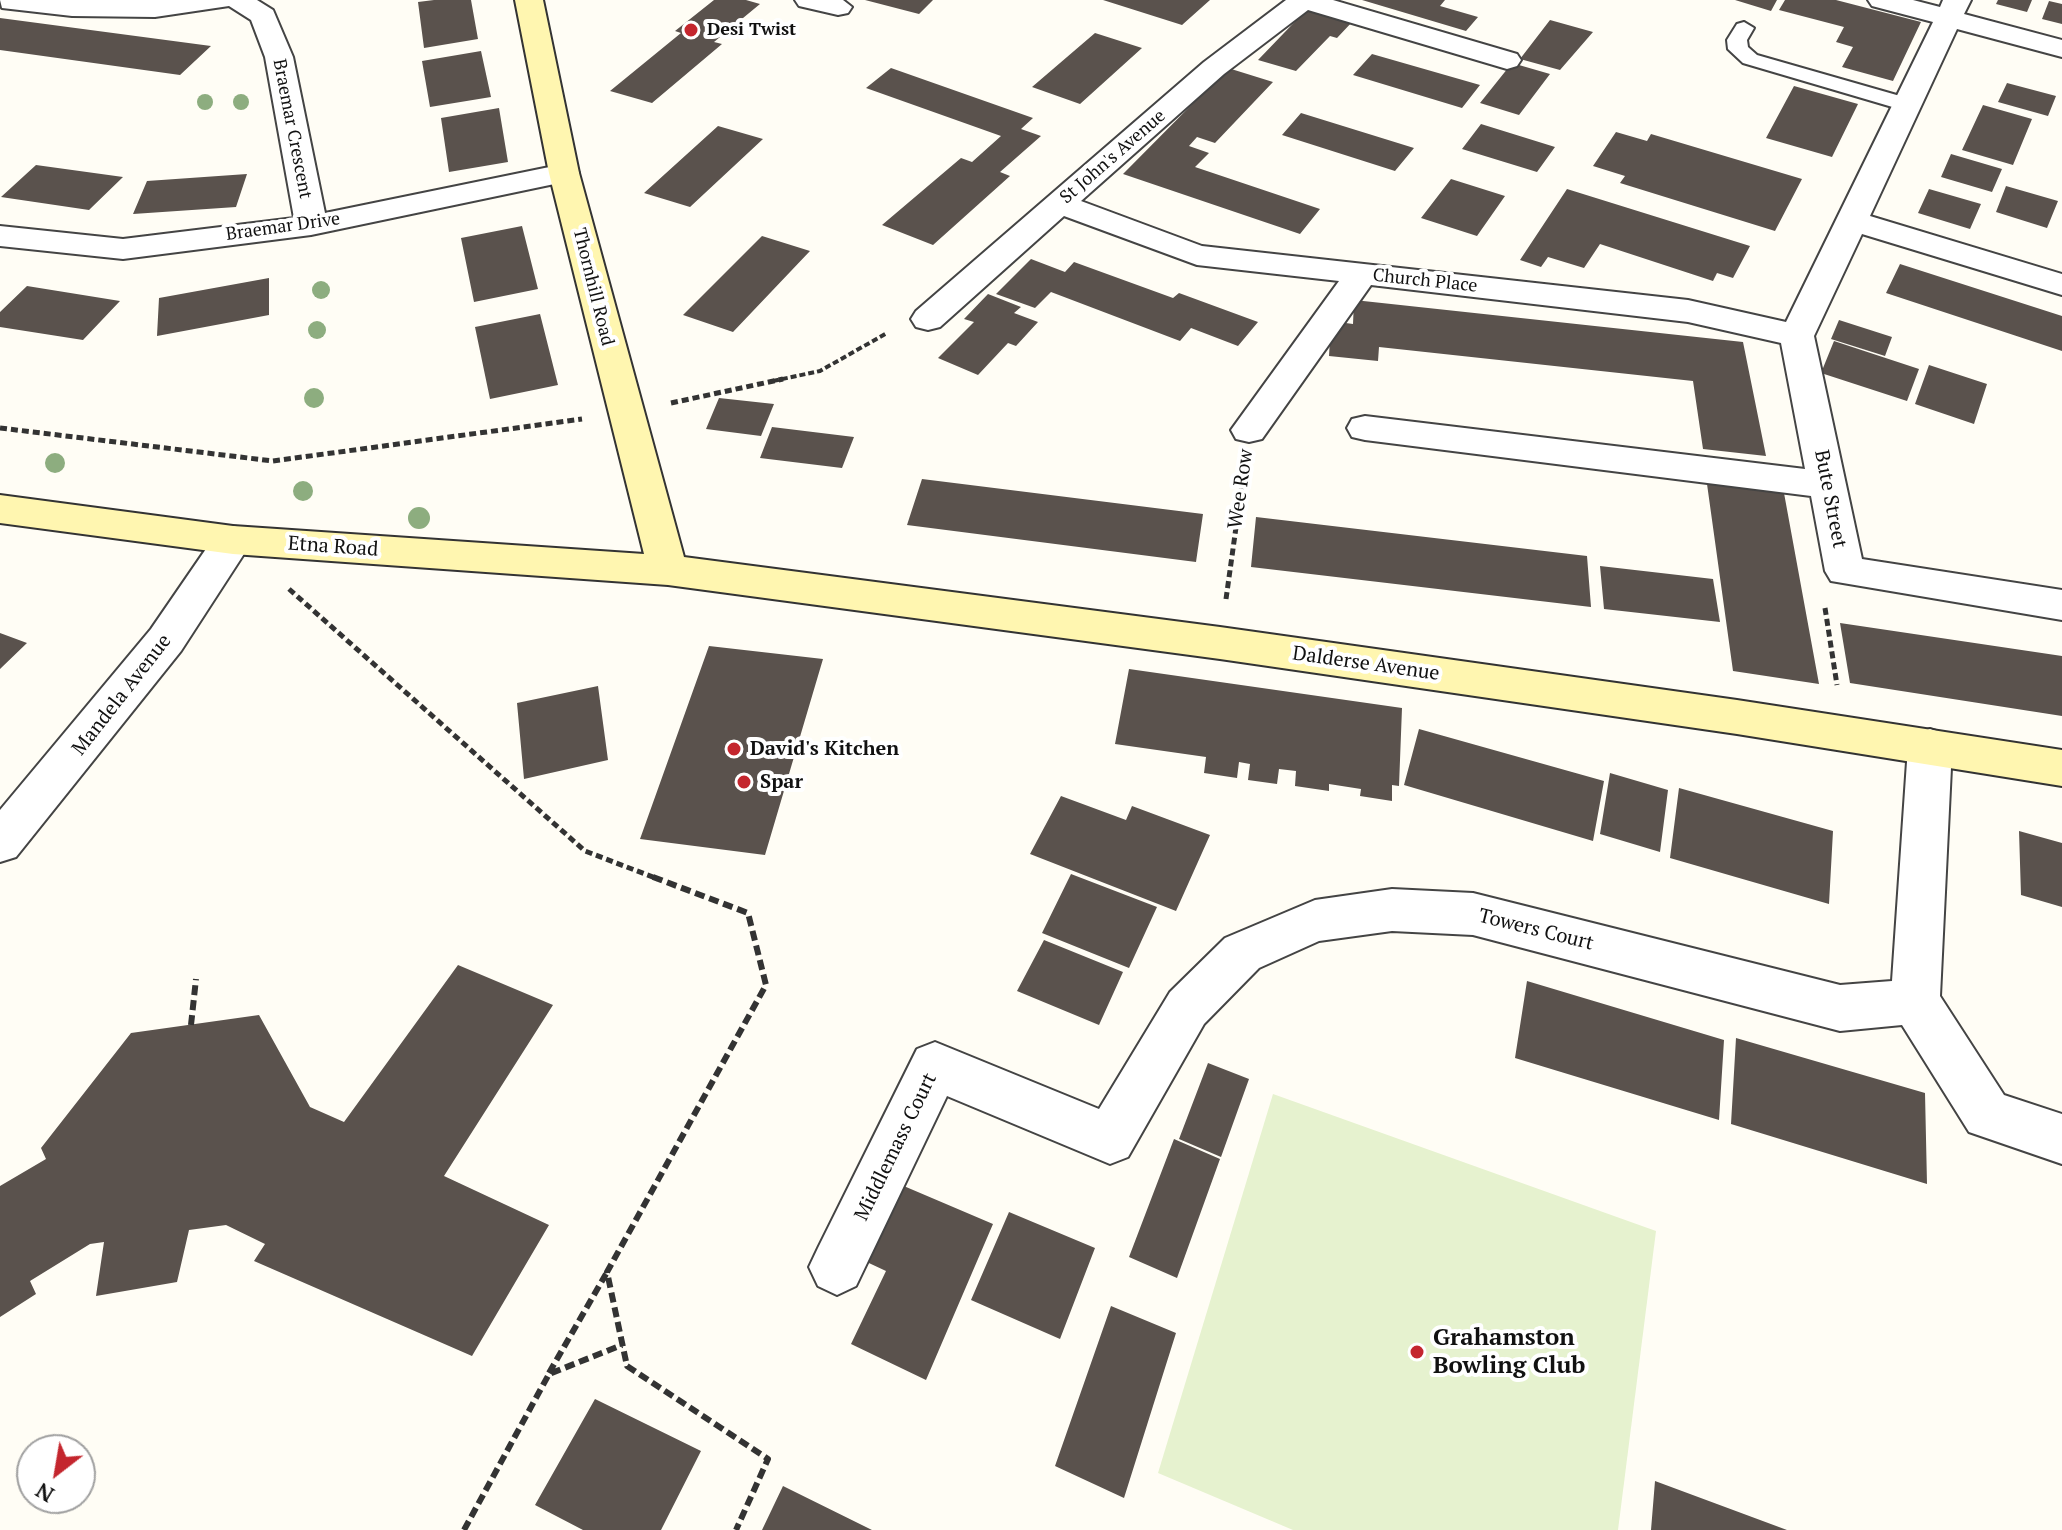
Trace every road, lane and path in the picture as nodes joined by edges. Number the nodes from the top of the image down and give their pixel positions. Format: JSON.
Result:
{"nodes":[{"id":1,"x":2,"y":0,"type":"edge"},
{"id":2,"x":221,"y":0,"type":"edge"},
{"id":3,"x":238,"y":0,"type":"edge"},
{"id":4,"x":529,"y":0,"type":"edge"},
{"id":5,"x":809,"y":0,"type":"edge"},
{"id":6,"x":1303,"y":0,"type":"edge"},
{"id":7,"x":1882,"y":0,"type":"edge"},
{"id":8,"x":838,"y":7,"type":"dead end"},
{"id":9,"x":1952,"y":9,"type":"edge"},
{"id":10,"x":1744,"y":28,"type":"dead end"},
{"id":11,"x":2062,"y":49,"type":"edge"},
{"id":12,"x":1507,"y":60,"type":"dead end"},
{"id":13,"x":1906,"y":105,"type":"junction"},
{"id":14,"x":564,"y":173,"type":"junction"},
{"id":15,"x":1060,"y":204,"type":"junction"},
{"id":16,"x":1852,"y":221,"type":"junction"},
{"id":17,"x":311,"y":225,"type":"junction"},
{"id":18,"x":0,"y":236,"type":"edge"},
{"id":19,"x":1362,"y":274,"type":"junction"},
{"id":20,"x":2062,"y":285,"type":"edge"},
{"id":21,"x":928,"y":319,"type":"joint"},
{"id":22,"x":1797,"y":336,"type":"junction"},
{"id":23,"x":625,"y":413,"type":"junction"},
{"id":24,"x":0,"y":428,"type":"edge"},
{"id":25,"x":1365,"y":428,"type":"dead end"},
{"id":26,"x":1249,"y":430,"type":"joint"},
{"id":27,"x":1828,"y":485,"type":"junction"},
{"id":28,"x":0,"y":509,"type":"edge"},
{"id":29,"x":233,"y":540,"type":"junction"},
{"id":30,"x":668,"y":570,"type":"junction"},
{"id":31,"x":1845,"y":571,"type":"junction"},
{"id":32,"x":2062,"y":605,"type":"edge"},
{"id":33,"x":1220,"y":643,"type":"junction"},
{"id":34,"x":1845,"y":734,"type":"junction"},
{"id":35,"x":1930,"y":747,"type":"junction"},
{"id":36,"x":2062,"y":768,"type":"edge"},
{"id":37,"x":0,"y":843,"type":"edge"},
{"id":38,"x":196,"y":979,"type":"dead end"},
{"id":39,"x":1915,"y":1001,"type":"junction"},
{"id":40,"x":191,"y":1025,"type":"dead end"},
{"id":41,"x":1110,"y":1139,"type":"joint"},
{"id":42,"x":2062,"y":1139,"type":"edge"},
{"id":43,"x":837,"y":1267,"type":"dead end"},
{"id":44,"x":607,"y":1272,"type":"junction"},
{"id":45,"x":622,"y":1345,"type":"junction"},
{"id":46,"x":549,"y":1374,"type":"junction"},
{"id":47,"x":464,"y":1530,"type":"edge"},
{"id":48,"x":736,"y":1530,"type":"edge"}],
"edges":[{"from":1,"to":2,"type":"street"},
{"from":3,"to":17,"type":"street","name":"Braemar Crescent"},
{"from":4,"to":14,"type":"street","name":"Thornhill Road"},
{"from":5,"to":8,"type":"street"},
{"from":6,"to":12,"type":"street","name":"St John's Avenue"},
{"from":6,"to":15,"type":"street","name":"St John's Avenue"},
{"from":7,"to":9,"type":"street"},
{"from":9,"to":11,"type":"street"},
{"from":9,"to":13,"type":"street"},
{"from":10,"to":13,"type":"lane"},
{"from":13,"to":16,"type":"street"},
{"from":14,"to":17,"type":"street","name":"Braemar Drive"},
{"from":14,"to":23,"type":"street","name":"Thornhill Road"},
{"from":15,"to":19,"type":"street","name":"Church Place"},
{"from":15,"to":21,"type":"street","name":"St John's Avenue"},
{"from":16,"to":20,"type":"street"},
{"from":16,"to":22,"type":"street"},
{"from":17,"to":18,"type":"street","name":"Braemar Drive"},
{"from":19,"to":22,"type":"street","name":"Church Place"},
{"from":19,"to":26,"type":"street","name":"Wee Row"},
{"from":21,"to":23,"type":"path"},
{"from":22,"to":27,"type":"street","name":"Bute Street"},
{"from":23,"to":24,"type":"path"},
{"from":23,"to":30,"type":"street","name":"Thornhill Road"},
{"from":25,"to":27,"type":"street"},
{"from":26,"to":33,"type":"path","name":"Wee Row"},
{"from":27,"to":31,"type":"street","name":"Bute Street"},
{"from":28,"to":29,"type":"street","name":"Etna Road"},
{"from":29,"to":30,"type":"street","name":"Etna Road"},
{"from":29,"to":37,"type":"street","name":"Mandela Avenue"},
{"from":29,"to":44,"type":"path"},
{"from":30,"to":33,"type":"street","name":"Dalderse Avenue"},
{"from":31,"to":32,"type":"street","name":"Bute Street"},
{"from":31,"to":34,"type":"path"},
{"from":33,"to":34,"type":"street","name":"Dalderse Avenue"},
{"from":34,"to":35,"type":"street","name":"Dalderse Avenue"},
{"from":35,"to":36,"type":"street","name":"Dalderse Avenue"},
{"from":35,"to":39,"type":"street"},
{"from":38,"to":40,"type":"path"},
{"from":39,"to":41,"type":"street","name":"Towers Court"},
{"from":39,"to":42,"type":"street"},
{"from":41,"to":43,"type":"street","name":"Middlemass Court"},
{"from":44,"to":45,"type":"path"},
{"from":44,"to":46,"type":"path"},
{"from":45,"to":46,"type":"path"},
{"from":45,"to":48,"type":"path"},
{"from":46,"to":47,"type":"path"}]}
